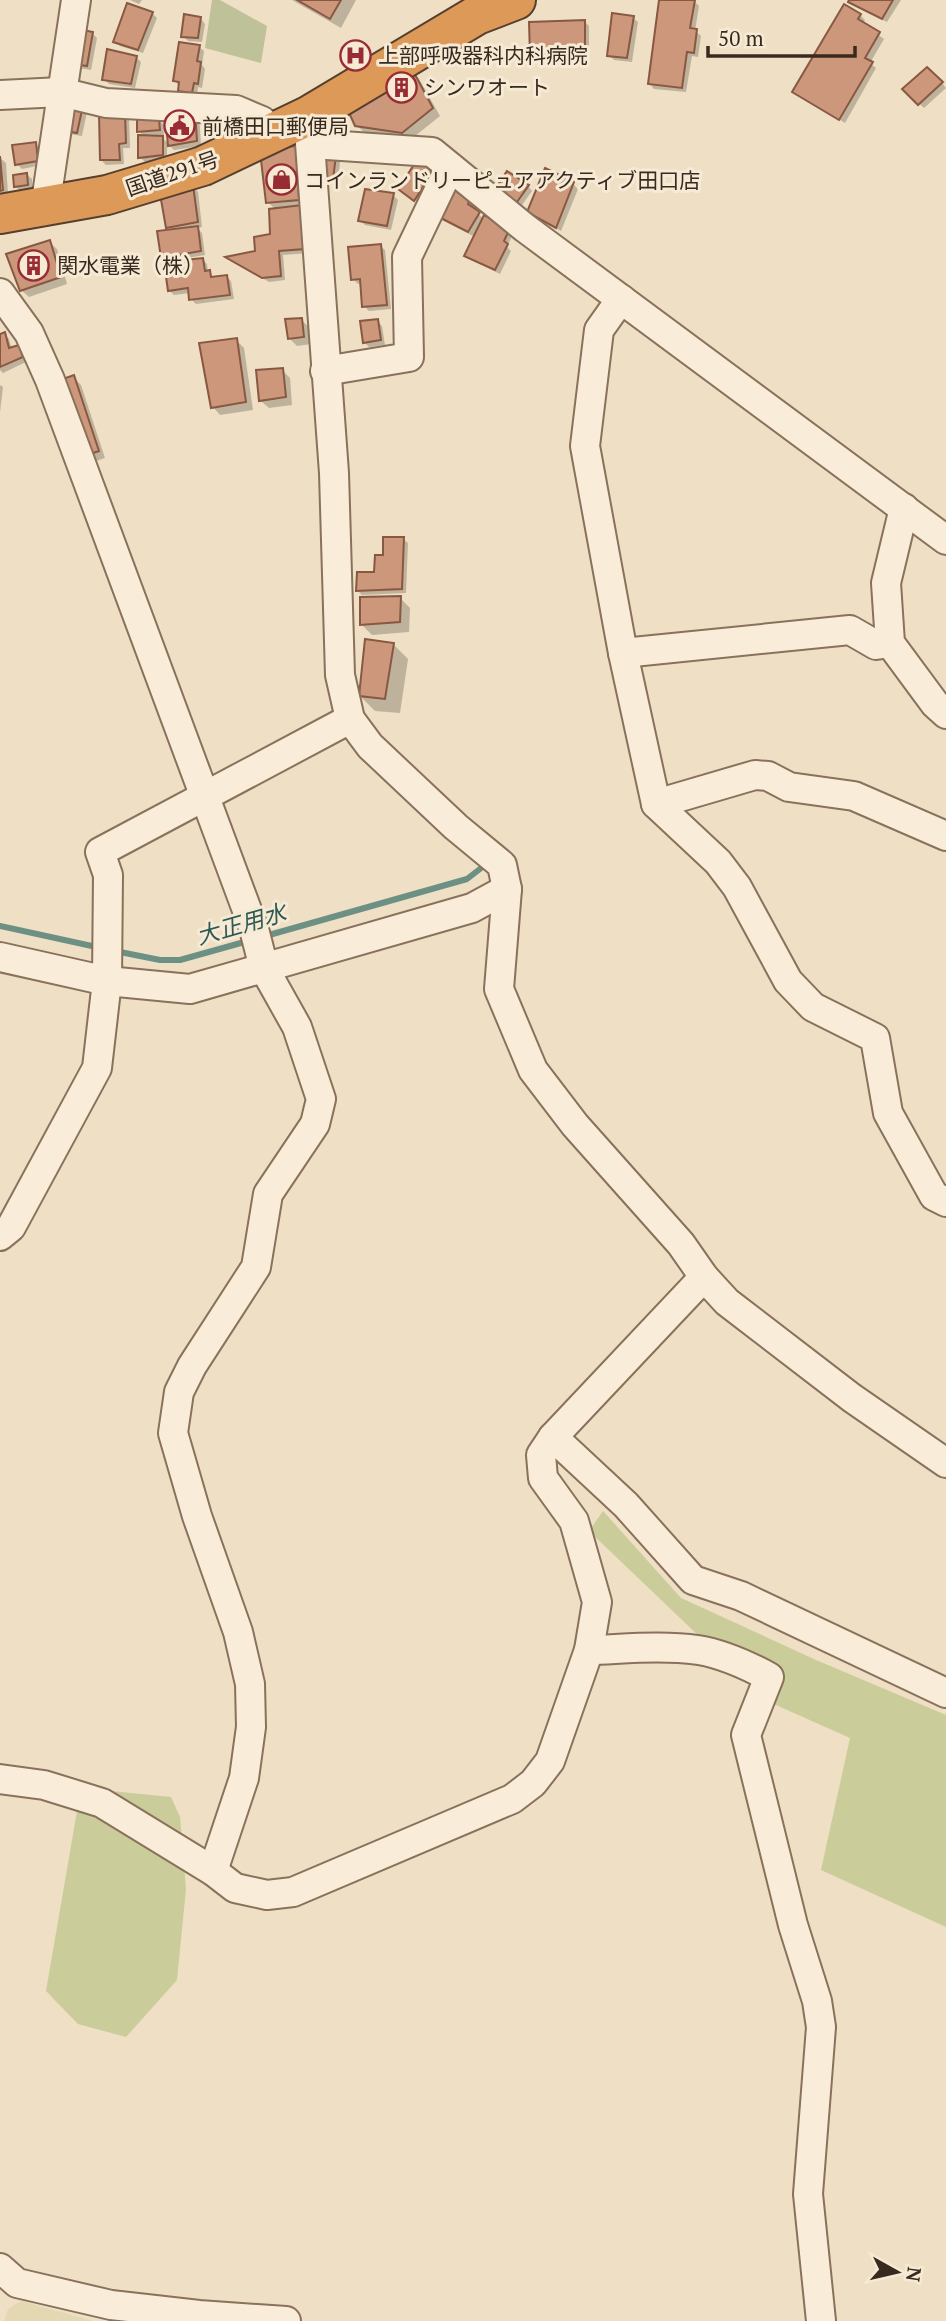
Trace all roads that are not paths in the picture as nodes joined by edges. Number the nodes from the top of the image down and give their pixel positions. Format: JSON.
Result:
{"nodes":[{"id":1,"x":76,"y":0,"type":"edge"},
{"id":2,"x":516,"y":0,"type":"edge"},
{"id":3,"x":473,"y":5,"type":"edge"},
{"id":4,"x":61,"y":92,"type":"junction"},
{"id":5,"x":0,"y":95,"type":"edge"},
{"id":6,"x":310,"y":130,"type":"junction"},
{"id":7,"x":274,"y":133,"type":"junction"},
{"id":8,"x":450,"y":167,"type":"junction"},
{"id":9,"x":45,"y":208,"type":"junction"},
{"id":10,"x":0,"y":214,"type":"edge"},
{"id":11,"x":0,"y":293,"type":"edge"},
{"id":12,"x":621,"y":299,"type":"junction"},
{"id":13,"x":325,"y":371,"type":"junction"},
{"id":14,"x":904,"y":508,"type":"junction"},
{"id":15,"x":946,"y":540,"type":"edge"},
{"id":16,"x":890,"y":643,"type":"junction"},
{"id":17,"x":623,"y":653,"type":"junction"},
{"id":18,"x":946,"y":714,"type":"edge"},
{"id":19,"x":351,"y":719,"type":"junction"},
{"id":20,"x":206,"y":798,"type":"junction"},
{"id":21,"x":656,"y":804,"type":"junction"},
{"id":22,"x":946,"y":836,"type":"edge"},
{"id":23,"x":507,"y":888,"type":"junction"},
{"id":24,"x":260,"y":951,"type":"junction"},
{"id":25,"x":0,"y":957,"type":"edge"},
{"id":26,"x":108,"y":961,"type":"junction"},
{"id":27,"x":946,"y":1202,"type":"edge"},
{"id":28,"x":0,"y":1236,"type":"edge"},
{"id":29,"x":704,"y":1277,"type":"junction"},
{"id":30,"x":553,"y":1437,"type":"junction"},
{"id":31,"x":946,"y":1463,"type":"edge"},
{"id":32,"x":589,"y":1650,"type":"junction"},
{"id":33,"x":946,"y":1693,"type":"edge"},
{"id":34,"x":0,"y":1779,"type":"edge"},
{"id":35,"x":214,"y":1871,"type":"junction"},
{"id":36,"x":6,"y":2283,"type":"edge"},
{"id":37,"x":286,"y":2321,"type":"edge"},
{"id":38,"x":821,"y":2321,"type":"edge"}],
"edges":[{"from":1,"to":4,"type":"street"},
{"from":2,"to":3,"type":"highway","name":"国道291号"},
{"from":3,"to":6,"type":"highway","name":"国道291号"},
{"from":4,"to":5,"type":"street"},
{"from":4,"to":7,"type":"street"},
{"from":4,"to":9,"type":"street"},
{"from":6,"to":7,"type":"highway","name":"国道291号"},
{"from":6,"to":8,"type":"street"},
{"from":6,"to":13,"type":"street"},
{"from":7,"to":9,"type":"highway","name":"国道291号"},
{"from":8,"to":12,"type":"street"},
{"from":8,"to":13,"type":"street"},
{"from":9,"to":10,"type":"highway","name":"国道291号"},
{"from":11,"to":20,"type":"street"},
{"from":12,"to":14,"type":"street"},
{"from":12,"to":17,"type":"street"},
{"from":13,"to":19,"type":"street"},
{"from":14,"to":15,"type":"street"},
{"from":14,"to":16,"type":"street"},
{"from":16,"to":17,"type":"street"},
{"from":16,"to":18,"type":"street"},
{"from":17,"to":21,"type":"street"},
{"from":19,"to":20,"type":"street"},
{"from":19,"to":23,"type":"street"},
{"from":20,"to":24,"type":"street"},
{"from":20,"to":26,"type":"street"},
{"from":21,"to":22,"type":"street"},
{"from":21,"to":27,"type":"street"},
{"from":23,"to":24,"type":"street"},
{"from":23,"to":29,"type":"street"},
{"from":24,"to":26,"type":"street"},
{"from":24,"to":35,"type":"street"},
{"from":25,"to":26,"type":"street"},
{"from":26,"to":28,"type":"street"},
{"from":29,"to":30,"type":"street"},
{"from":29,"to":31,"type":"street"},
{"from":30,"to":32,"type":"street"},
{"from":30,"to":33,"type":"street"},
{"from":32,"to":35,"type":"street"},
{"from":32,"to":38,"type":"street"},
{"from":34,"to":35,"type":"street"},
{"from":36,"to":37,"type":"street"}]}
